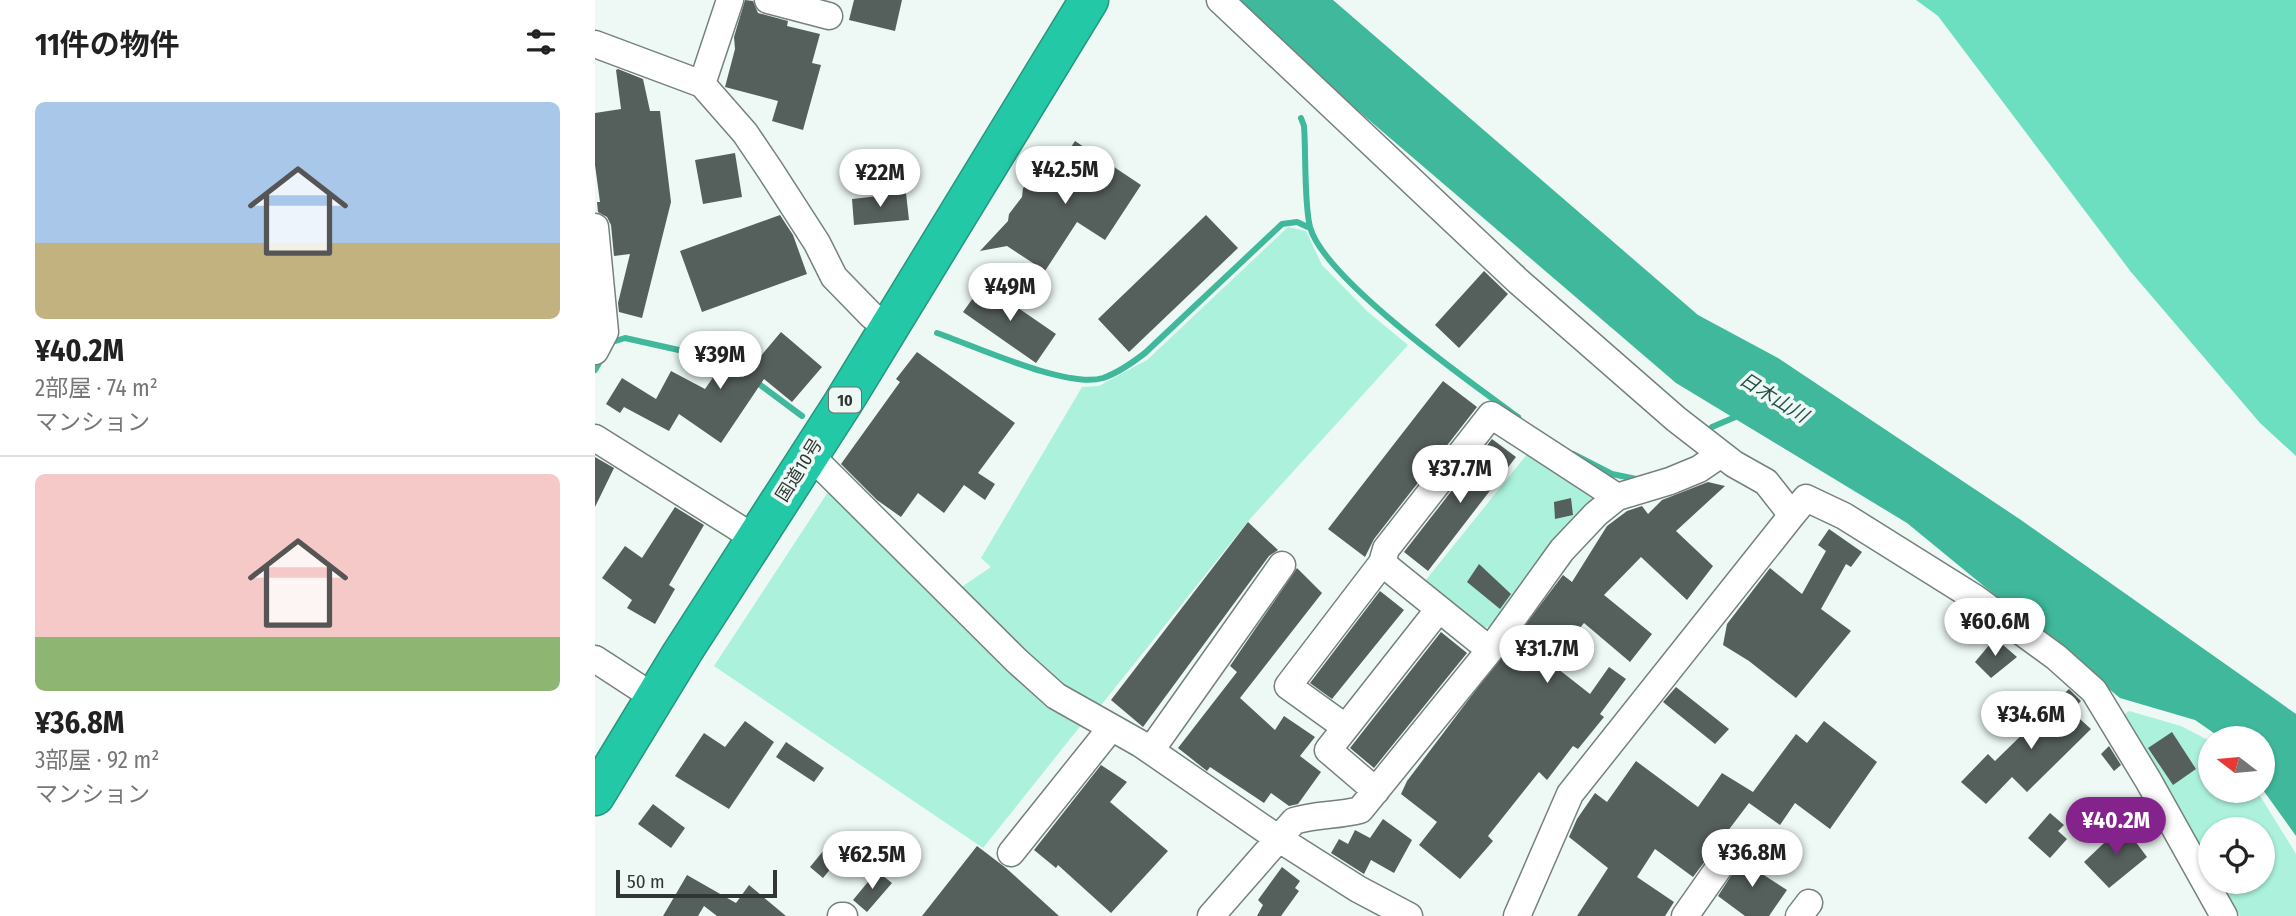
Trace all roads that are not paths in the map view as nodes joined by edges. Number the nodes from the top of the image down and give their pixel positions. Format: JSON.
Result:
{"nodes":[{"id":1,"x":730,"y":0,"type":"edge"},
{"id":2,"x":768,"y":0,"type":"edge"},
{"id":3,"x":1089,"y":0,"type":"edge"},
{"id":4,"x":1220,"y":0,"type":"edge"},
{"id":5,"x":829,"y":16,"type":"dead end"},
{"id":6,"x":595,"y":44,"type":"edge"},
{"id":7,"x":702,"y":84,"type":"junction"},
{"id":8,"x":595,"y":226,"type":"edge"},
{"id":9,"x":890,"y":324,"type":"junction"},
{"id":10,"x":595,"y":351,"type":"edge"},
{"id":11,"x":595,"y":438,"type":"edge"},
{"id":12,"x":809,"y":454,"type":"junction"},
{"id":13,"x":1721,"y":454,"type":"junction"},
{"id":14,"x":1617,"y":497,"type":"junction"},
{"id":15,"x":1792,"y":515,"type":"junction"},
{"id":16,"x":756,"y":539,"type":"junction"},
{"id":17,"x":1383,"y":563,"type":"junction"},
{"id":18,"x":1282,"y":565,"type":"dead end"},
{"id":19,"x":1439,"y":609,"type":"junction"},
{"id":20,"x":1490,"y":650,"type":"junction"},
{"id":21,"x":595,"y":659,"type":"edge"},
{"id":22,"x":655,"y":698,"type":"junction"},
{"id":23,"x":1345,"y":727,"type":"junction"},
{"id":24,"x":1111,"y":728,"type":"junction"},
{"id":25,"x":1151,"y":750,"type":"junction"},
{"id":26,"x":1377,"y":791,"type":"junction"},
{"id":27,"x":595,"y":796,"type":"edge"},
{"id":28,"x":1276,"y":837,"type":"junction"},
{"id":29,"x":1732,"y":849,"type":"dead end"},
{"id":30,"x":1011,"y":853,"type":"dead end"},
{"id":31,"x":1211,"y":916,"type":"edge"},
{"id":32,"x":1409,"y":916,"type":"edge"},
{"id":33,"x":1517,"y":916,"type":"edge"},
{"id":34,"x":1685,"y":916,"type":"edge"},
{"id":35,"x":2224,"y":916,"type":"edge"}],
"edges":[{"from":1,"to":7,"type":"street"},
{"from":2,"to":5,"type":"street"},
{"from":3,"to":9,"type":"highway","name":"国道10号","number":"10"},
{"from":4,"to":13,"type":"street"},
{"from":6,"to":7,"type":"street"},
{"from":7,"to":9,"type":"street"},
{"from":8,"to":10,"type":"street"},
{"from":9,"to":12,"type":"highway","name":"国道10号","number":"10"},
{"from":11,"to":16,"type":"street"},
{"from":12,"to":16,"type":"highway","name":"国道10号","number":"10"},
{"from":12,"to":24,"type":"street"},
{"from":13,"to":14,"type":"street"},
{"from":13,"to":15,"type":"street"},
{"from":14,"to":17,"type":"street"},
{"from":14,"to":20,"type":"street"},
{"from":15,"to":33,"type":"street"},
{"from":15,"to":35,"type":"street"},
{"from":16,"to":22,"type":"highway","name":"国道10号","number":"10"},
{"from":17,"to":19,"type":"street"},
{"from":17,"to":23,"type":"street"},
{"from":18,"to":25,"type":"street"},
{"from":19,"to":20,"type":"street"},
{"from":19,"to":23,"type":"street"},
{"from":20,"to":26,"type":"street"},
{"from":21,"to":22,"type":"street"},
{"from":22,"to":27,"type":"highway","name":"国道10号","number":"10"},
{"from":23,"to":26,"type":"street"},
{"from":24,"to":25,"type":"street"},
{"from":24,"to":30,"type":"street"},
{"from":25,"to":28,"type":"street"},
{"from":26,"to":28,"type":"street"},
{"from":28,"to":31,"type":"street"},
{"from":28,"to":32,"type":"street"},
{"from":29,"to":34,"type":"street"}]}
